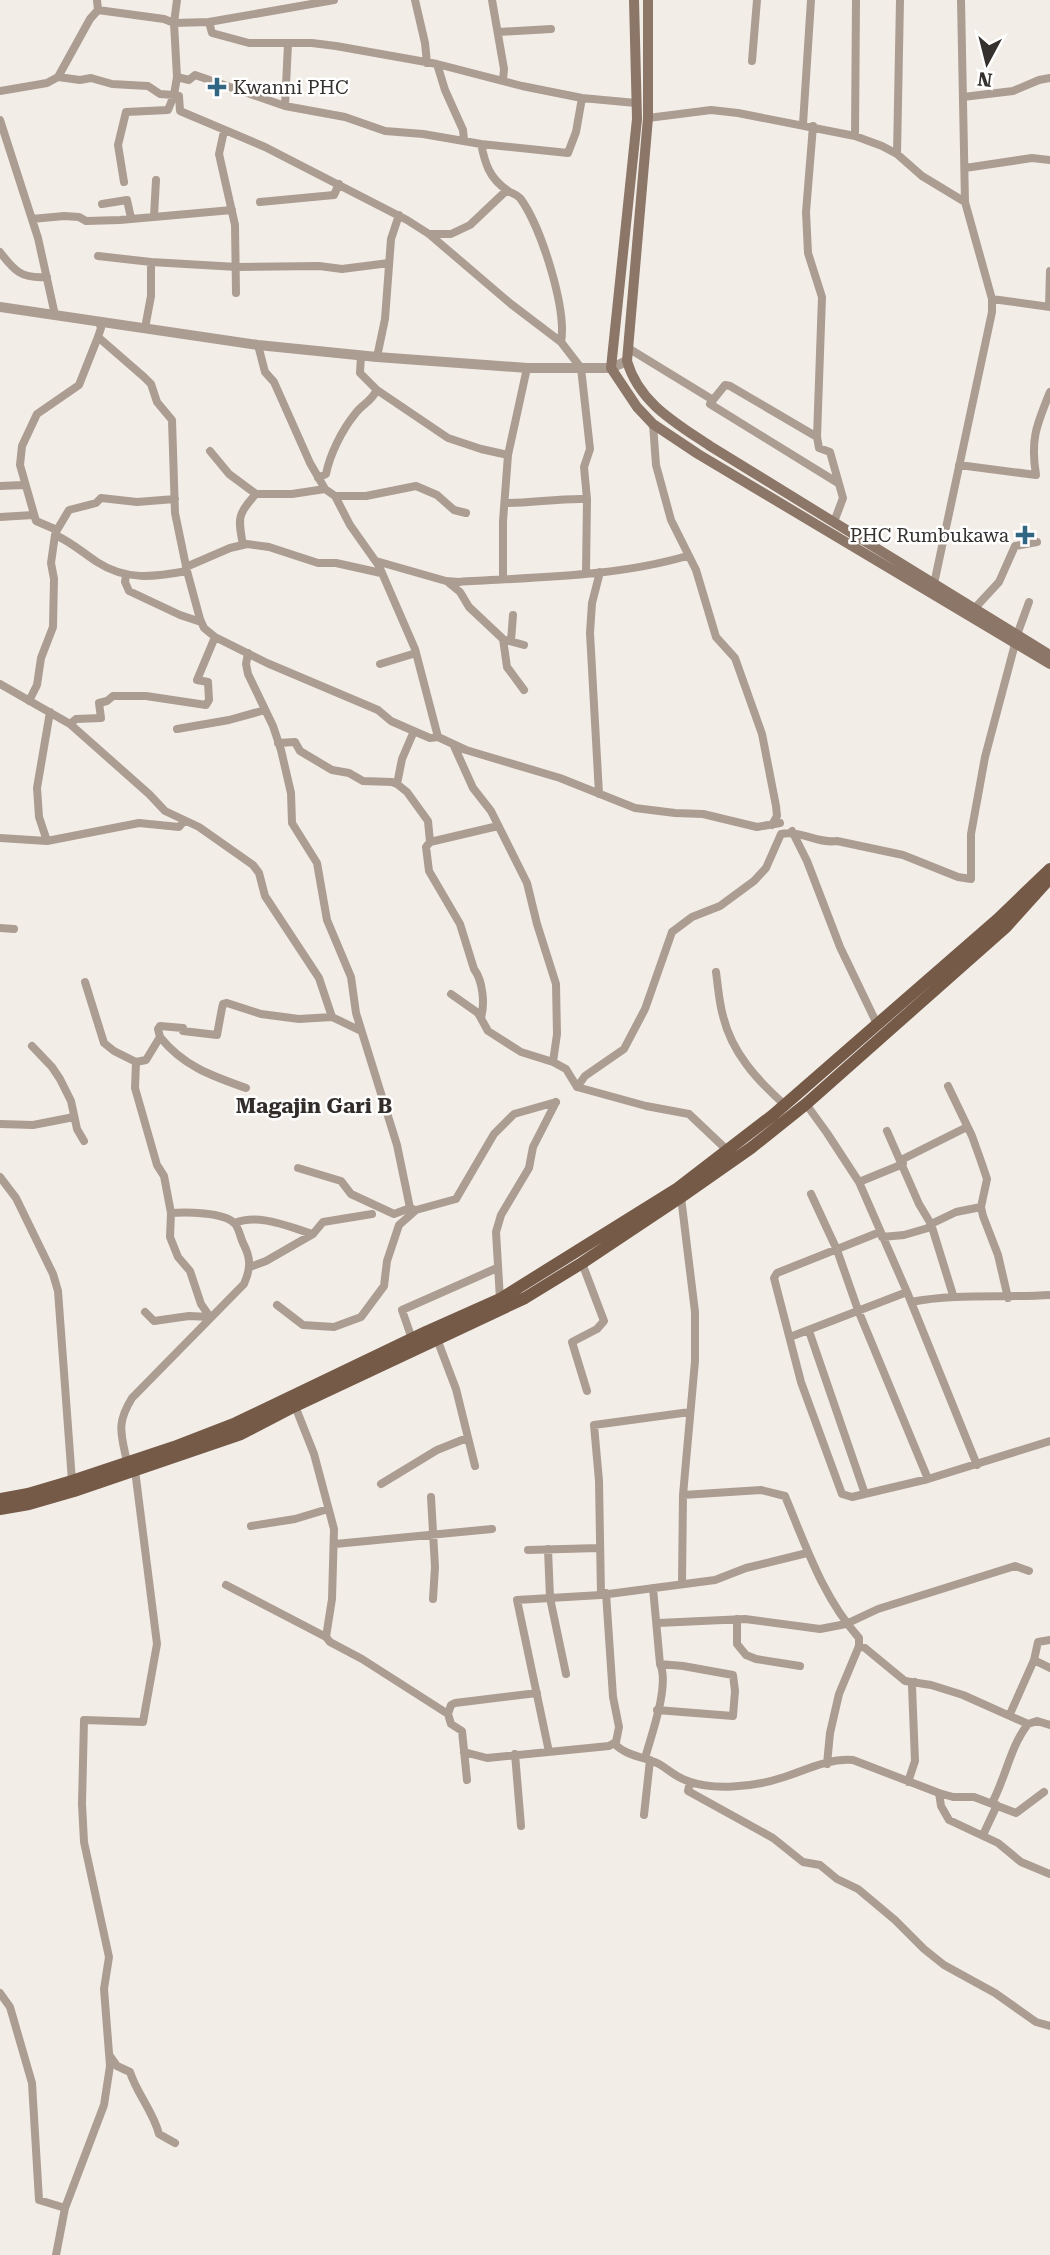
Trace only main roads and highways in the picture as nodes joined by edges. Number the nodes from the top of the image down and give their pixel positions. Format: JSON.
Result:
{"nodes":[{"id":1,"x":634,"y":0,"type":"edge"},
{"id":2,"x":648,"y":0,"type":"edge"},
{"id":3,"x":1016,"y":639,"type":"junction"},
{"id":4,"x":1050,"y":655,"type":"edge"},
{"id":5,"x":1050,"y":664,"type":"edge"},
{"id":6,"x":1050,"y":869,"type":"edge"},
{"id":7,"x":1050,"y":878,"type":"edge"},
{"id":8,"x":176,"y":1452,"type":"junction"},
{"id":9,"x":139,"y":1464,"type":"junction"},
{"id":10,"x":0,"y":1499,"type":"edge"},
{"id":11,"x":0,"y":1509,"type":"edge"}],
"edges":[{"from":1,"to":3,"type":"main road"},
{"from":2,"to":3,"type":"main road"},
{"from":3,"to":4,"type":"main road"},
{"from":3,"to":5,"type":"main road"},
{"from":6,"to":8,"type":"main road"},
{"from":7,"to":8,"type":"main road"},
{"from":8,"to":9,"type":"main road"},
{"from":9,"to":10,"type":"main road"},
{"from":9,"to":11,"type":"main road"}]}
